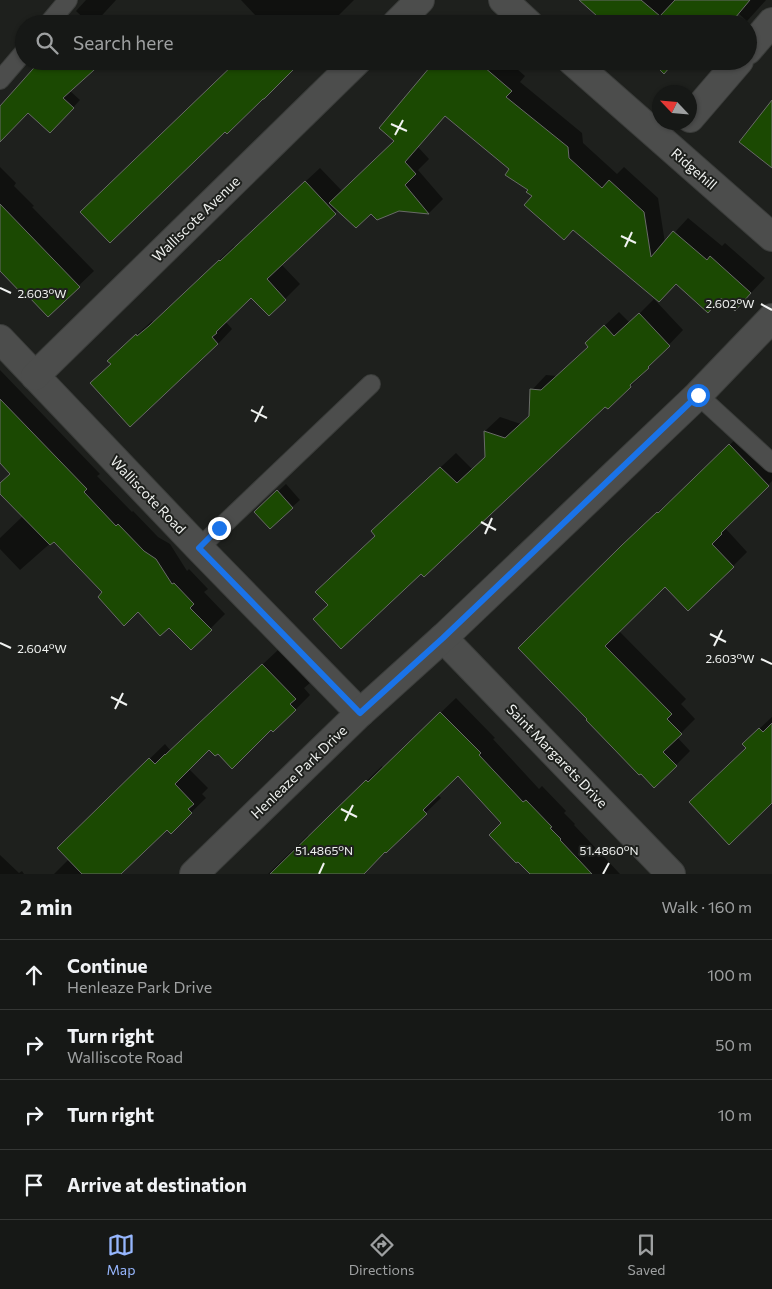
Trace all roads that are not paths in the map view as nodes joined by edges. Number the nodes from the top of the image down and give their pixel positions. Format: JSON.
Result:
{"nodes":[{"id":1,"x":68,"y":0,"type":"edge"},
{"id":2,"x":420,"y":0,"type":"edge"},
{"id":3,"x":502,"y":0,"type":"edge"},
{"id":4,"x":56,"y":15,"type":"edge"},
{"id":5,"x":405,"y":15,"type":"edge"},
{"id":6,"x":519,"y":15,"type":"edge"},
{"id":7,"x":772,"y":22,"type":"edge"},
{"id":8,"x":757,"y":40,"type":"edge"},
{"id":9,"x":15,"y":62,"type":"edge"},
{"id":10,"x":348,"y":70,"type":"edge"},
{"id":11,"x":582,"y":70,"type":"edge"},
{"id":12,"x":731,"y":70,"type":"edge"},
{"id":13,"x":0,"y":80,"type":"edge"},
{"id":14,"x":697,"y":110,"type":"edge"},
{"id":15,"x":679,"y":130,"type":"edge"},
{"id":16,"x":667,"y":145,"type":"junction"},
{"id":17,"x":772,"y":237,"type":"edge"},
{"id":18,"x":772,"y":318,"type":"edge"},
{"id":19,"x":0,"y":339,"type":"edge"},
{"id":20,"x":35,"y":376,"type":"junction"},
{"id":21,"x":371,"y":384,"type":"dead end"},
{"id":22,"x":698,"y":395,"type":"junction"},
{"id":23,"x":772,"y":463,"type":"edge"},
{"id":24,"x":199,"y":548,"type":"junction"},
{"id":25,"x":443,"y":638,"type":"junction"},
{"id":26,"x":360,"y":713,"type":"junction"},
{"id":27,"x":194,"y":874,"type":"edge"},
{"id":28,"x":671,"y":874,"type":"edge"}],
"edges":[{"from":1,"to":4,"type":"lane"},
{"from":2,"to":5,"type":"street"},
{"from":3,"to":6,"type":"street"},
{"from":7,"to":8,"type":"street"},
{"from":9,"to":13,"type":"lane"},
{"from":10,"to":20,"type":"street","name":"Walliscote Avenue"},
{"from":11,"to":16,"type":"street","name":"Ridgehill"},
{"from":12,"to":14,"type":"street"},
{"from":15,"to":16,"type":"street"},
{"from":16,"to":17,"type":"street","name":"Ridgehill"},
{"from":18,"to":22,"type":"street","name":"Henleaze Park Drive"},
{"from":19,"to":20,"type":"street","name":"Walliscote Road"},
{"from":20,"to":24,"type":"street","name":"Walliscote Road"},
{"from":21,"to":24,"type":"lane"},
{"from":22,"to":23,"type":"lane"},
{"from":22,"to":25,"type":"street","name":"Henleaze Park Drive"},
{"from":24,"to":26,"type":"street","name":"Walliscote Road"},
{"from":25,"to":26,"type":"street","name":"Henleaze Park Drive"},
{"from":25,"to":28,"type":"street","name":"Saint Margarets Drive"},
{"from":26,"to":27,"type":"street","name":"Henleaze Park Drive"}]}
